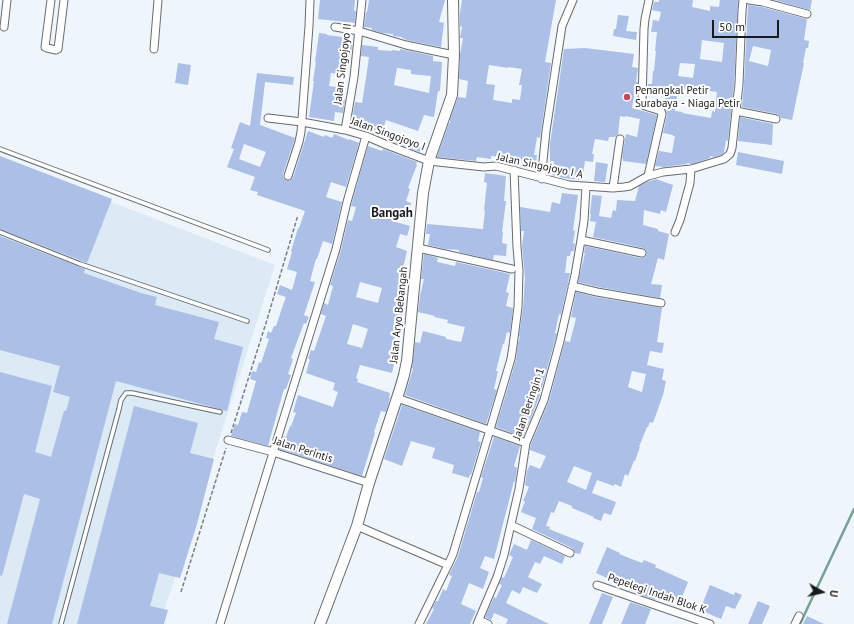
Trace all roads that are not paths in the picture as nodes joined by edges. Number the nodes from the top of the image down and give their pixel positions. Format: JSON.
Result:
{"nodes":[{"id":1,"x":8,"y":0,"type":"edge"},
{"id":2,"x":51,"y":0,"type":"edge"},
{"id":3,"x":64,"y":0,"type":"edge"},
{"id":4,"x":158,"y":0,"type":"edge"},
{"id":5,"x":310,"y":0,"type":"edge"},
{"id":6,"x":362,"y":0,"type":"edge"},
{"id":7,"x":453,"y":0,"type":"edge"},
{"id":8,"x":573,"y":0,"type":"edge"},
{"id":9,"x":649,"y":0,"type":"edge"},
{"id":10,"x":744,"y":0,"type":"edge"},
{"id":11,"x":749,"y":0,"type":"edge"},
{"id":12,"x":807,"y":14,"type":"dead end"},
{"id":13,"x":4,"y":27,"type":"dead end"},
{"id":14,"x":335,"y":27,"type":"dead end"},
{"id":15,"x":359,"y":31,"type":"junction"},
{"id":16,"x":154,"y":49,"type":"dead end"},
{"id":17,"x":454,"y":55,"type":"junction"},
{"id":18,"x":736,"y":111,"type":"junction"},
{"id":19,"x":268,"y":118,"type":"dead end"},
{"id":20,"x":776,"y":119,"type":"dead end"},
{"id":21,"x":302,"y":122,"type":"junction"},
{"id":22,"x":345,"y":130,"type":"junction"},
{"id":23,"x":366,"y":136,"type":"junction"},
{"id":24,"x":620,"y":139,"type":"dead end"},
{"id":25,"x":0,"y":149,"type":"edge"},
{"id":26,"x":429,"y":161,"type":"junction"},
{"id":27,"x":691,"y":169,"type":"junction"},
{"id":28,"x":514,"y":170,"type":"junction"},
{"id":29,"x":288,"y":176,"type":"dead end"},
{"id":30,"x":648,"y":176,"type":"junction"},
{"id":31,"x":542,"y":179,"type":"junction"},
{"id":32,"x":586,"y":187,"type":"junction"},
{"id":33,"x":613,"y":188,"type":"junction"},
{"id":34,"x":0,"y":232,"type":"edge"},
{"id":35,"x":675,"y":232,"type":"dead end"},
{"id":36,"x":581,"y":240,"type":"junction"},
{"id":37,"x":418,"y":248,"type":"junction"},
{"id":38,"x":268,"y":250,"type":"dead end"},
{"id":39,"x":642,"y":253,"type":"dead end"},
{"id":40,"x":512,"y":269,"type":"dead end"},
{"id":41,"x":572,"y":286,"type":"junction"},
{"id":42,"x":661,"y":303,"type":"dead end"},
{"id":43,"x":247,"y":321,"type":"dead end"},
{"id":44,"x":397,"y":398,"type":"junction"},
{"id":45,"x":220,"y":412,"type":"dead end"},
{"id":46,"x":490,"y":431,"type":"junction"},
{"id":47,"x":228,"y":440,"type":"road end"},
{"id":48,"x":526,"y":443,"type":"junction"},
{"id":49,"x":273,"y":452,"type":"junction"},
{"id":50,"x":369,"y":483,"type":"junction"},
{"id":51,"x":511,"y":525,"type":"junction"},
{"id":52,"x":357,"y":526,"type":"junction"},
{"id":53,"x":570,"y":553,"type":"dead end"},
{"id":54,"x":448,"y":565,"type":"junction"},
{"id":55,"x":597,"y":585,"type":"dead end"},
{"id":56,"x":799,"y":616,"type":"dead end"},
{"id":57,"x":478,"y":622,"type":"edge"},
{"id":58,"x":61,"y":624,"type":"edge"},
{"id":59,"x":220,"y":624,"type":"edge"},
{"id":60,"x":320,"y":624,"type":"edge"},
{"id":61,"x":419,"y":624,"type":"edge"},
{"id":62,"x":488,"y":624,"type":"edge"},
{"id":63,"x":710,"y":624,"type":"edge"},
{"id":64,"x":795,"y":624,"type":"edge"}],
"edges":[{"from":1,"to":13,"type":"street"},
{"from":2,"to":3,"type":"street"},
{"from":4,"to":16,"type":"street"},
{"from":5,"to":21,"type":"street"},
{"from":6,"to":15,"type":"street","name":"Jalan Singojoyo II"},
{"from":7,"to":17,"type":"street","name":"Jalan Aryo Bebangah"},
{"from":8,"to":31,"type":"street"},
{"from":9,"to":30,"type":"street"},
{"from":10,"to":18,"type":"street"},
{"from":11,"to":12,"type":"street"},
{"from":14,"to":15,"type":"street"},
{"from":15,"to":17,"type":"street"},
{"from":15,"to":22,"type":"street","name":"Jalan Singojoyo II"},
{"from":17,"to":26,"type":"street","name":"Jalan Aryo Bebangah"},
{"from":18,"to":20,"type":"street"},
{"from":18,"to":27,"type":"street","name":"Jalan Singojoyo I A"},
{"from":19,"to":21,"type":"street","name":"Jalan Singojoyo I"},
{"from":21,"to":22,"type":"street","name":"Jalan Singojoyo I"},
{"from":21,"to":29,"type":"street"},
{"from":22,"to":23,"type":"street","name":"Jalan Singojoyo I"},
{"from":23,"to":26,"type":"street","name":"Jalan Singojoyo I"},
{"from":23,"to":49,"type":"street"},
{"from":24,"to":33,"type":"street"},
{"from":25,"to":38,"type":"lane"},
{"from":26,"to":28,"type":"street","name":"Jalan Singojoyo I A"},
{"from":26,"to":37,"type":"street","name":"Jalan Aryo Bebangah"},
{"from":27,"to":30,"type":"street","name":"Jalan Singojoyo I A"},
{"from":27,"to":35,"type":"street"},
{"from":28,"to":31,"type":"street","name":"Jalan Singojoyo I A"},
{"from":28,"to":46,"type":"street"},
{"from":30,"to":33,"type":"street","name":"Jalan Singojoyo I A"},
{"from":31,"to":32,"type":"street","name":"Jalan Singojoyo I A"},
{"from":32,"to":33,"type":"street","name":"Jalan Singojoyo I A"},
{"from":32,"to":36,"type":"street","name":"Jalan Beringin 1"},
{"from":34,"to":43,"type":"lane"},
{"from":36,"to":39,"type":"street"},
{"from":36,"to":41,"type":"street","name":"Jalan Beringin 1"},
{"from":37,"to":40,"type":"street"},
{"from":37,"to":44,"type":"street","name":"Jalan Aryo Bebangah"},
{"from":41,"to":42,"type":"street"},
{"from":41,"to":48,"type":"street","name":"Jalan Beringin 1"},
{"from":44,"to":46,"type":"street"},
{"from":44,"to":50,"type":"street","name":"Jalan Aryo Bebangah"},
{"from":45,"to":58,"type":"lane"},
{"from":46,"to":48,"type":"street"},
{"from":46,"to":54,"type":"street"},
{"from":47,"to":49,"type":"street","name":"Jalan Perintis"},
{"from":48,"to":51,"type":"street","name":"Jalan Beringin 1"},
{"from":49,"to":50,"type":"street","name":"Jalan Perintis"},
{"from":49,"to":59,"type":"street"},
{"from":50,"to":52,"type":"street","name":"Jalan Aryo Bebangah"},
{"from":51,"to":53,"type":"street"},
{"from":51,"to":57,"type":"street","name":"Jalan Beringin 1"},
{"from":52,"to":54,"type":"street"},
{"from":52,"to":60,"type":"street","name":"Jalan Aryo Bebangah"},
{"from":54,"to":61,"type":"street"},
{"from":55,"to":63,"type":"street","name":"Pepelegi Indah Blok K"},
{"from":56,"to":64,"type":"street"},
{"from":57,"to":62,"type":"street"}]}
